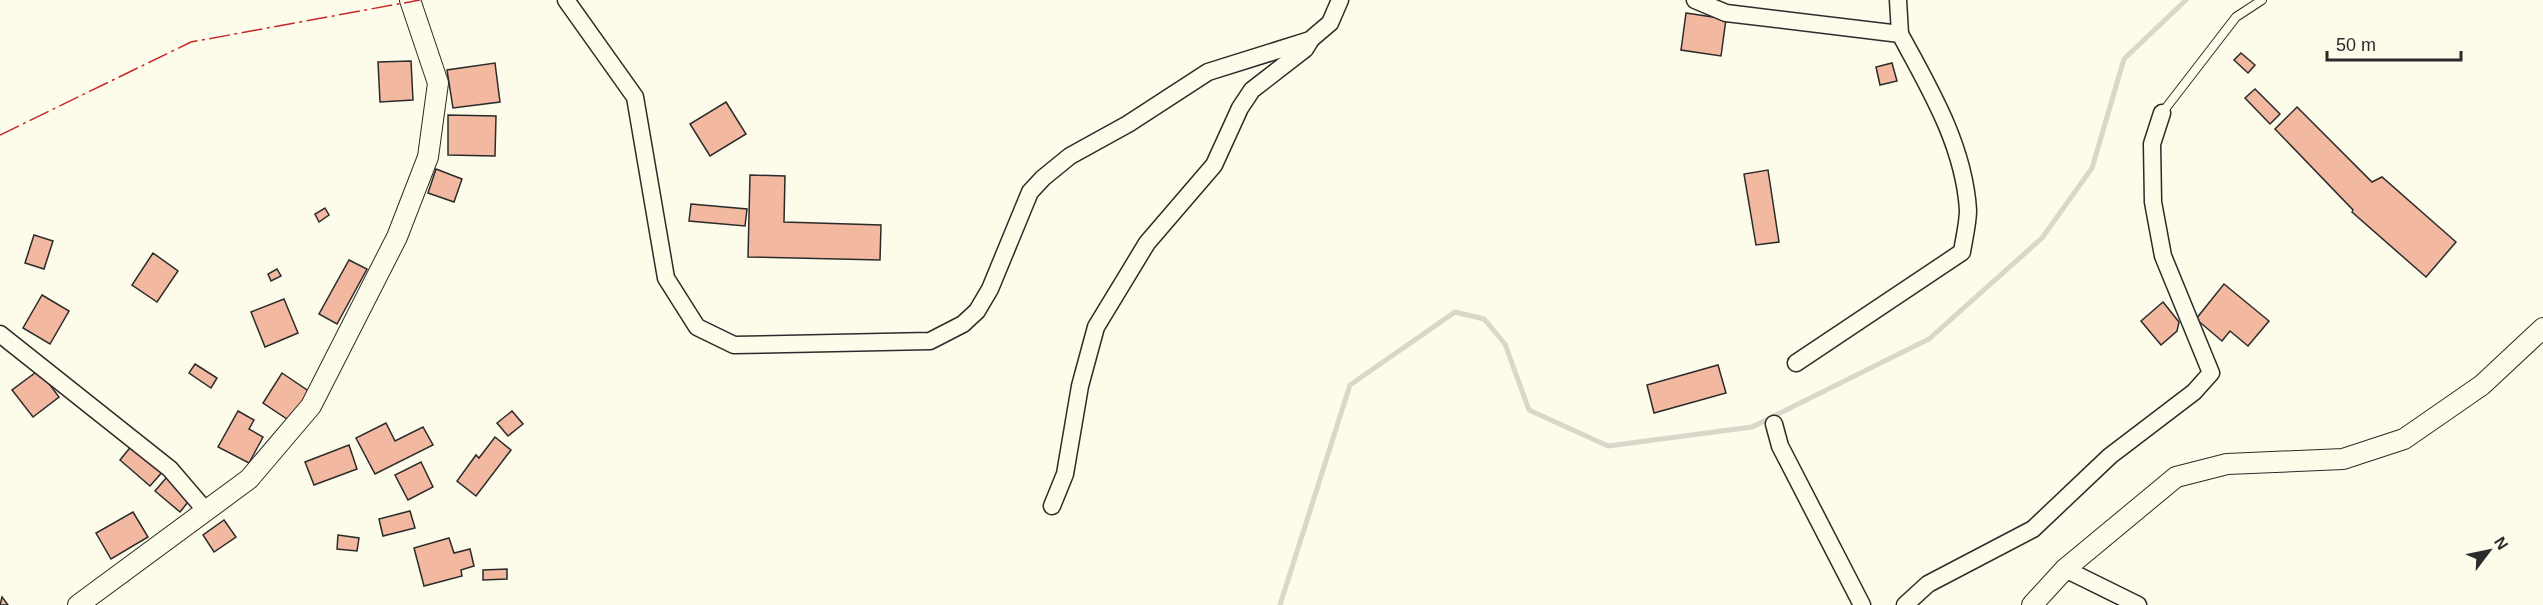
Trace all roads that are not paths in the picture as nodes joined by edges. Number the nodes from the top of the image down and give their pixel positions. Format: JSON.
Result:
{"nodes":[{"id":1,"x":410,"y":0,"type":"edge"},
{"id":2,"x":566,"y":0,"type":"edge"},
{"id":3,"x":1340,"y":0,"type":"edge"},
{"id":4,"x":1695,"y":0,"type":"edge"},
{"id":5,"x":1898,"y":0,"type":"edge"},
{"id":6,"x":2262,"y":0,"type":"edge"},
{"id":7,"x":1899,"y":34,"type":"junction"},
{"id":8,"x":1310,"y":40,"type":"junction"},
{"id":9,"x":2163,"y":113,"type":"joint"},
{"id":10,"x":2543,"y":328,"type":"edge"},
{"id":11,"x":0,"y":334,"type":"edge"},
{"id":12,"x":1796,"y":363,"type":"dead end"},
{"id":13,"x":1774,"y":424,"type":"dead end"},
{"id":14,"x":1052,"y":506,"type":"dead end"},
{"id":15,"x":206,"y":511,"type":"junction"},
{"id":16,"x":2065,"y":569,"type":"junction"},
{"id":17,"x":78,"y":605,"type":"edge"},
{"id":18,"x":1862,"y":605,"type":"edge"},
{"id":19,"x":1905,"y":605,"type":"edge"},
{"id":20,"x":2032,"y":605,"type":"edge"},
{"id":21,"x":2138,"y":605,"type":"edge"}],
"edges":[{"from":1,"to":15,"type":"street"},
{"from":2,"to":8,"type":"street"},
{"from":3,"to":8,"type":"street"},
{"from":4,"to":7,"type":"street"},
{"from":5,"to":7,"type":"street"},
{"from":6,"to":9,"type":"lane"},
{"from":7,"to":12,"type":"street"},
{"from":8,"to":14,"type":"street"},
{"from":9,"to":19,"type":"street"},
{"from":10,"to":16,"type":"street"},
{"from":11,"to":15,"type":"street"},
{"from":13,"to":18,"type":"street"},
{"from":15,"to":17,"type":"street"},
{"from":16,"to":20,"type":"street"},
{"from":16,"to":21,"type":"street"}]}
